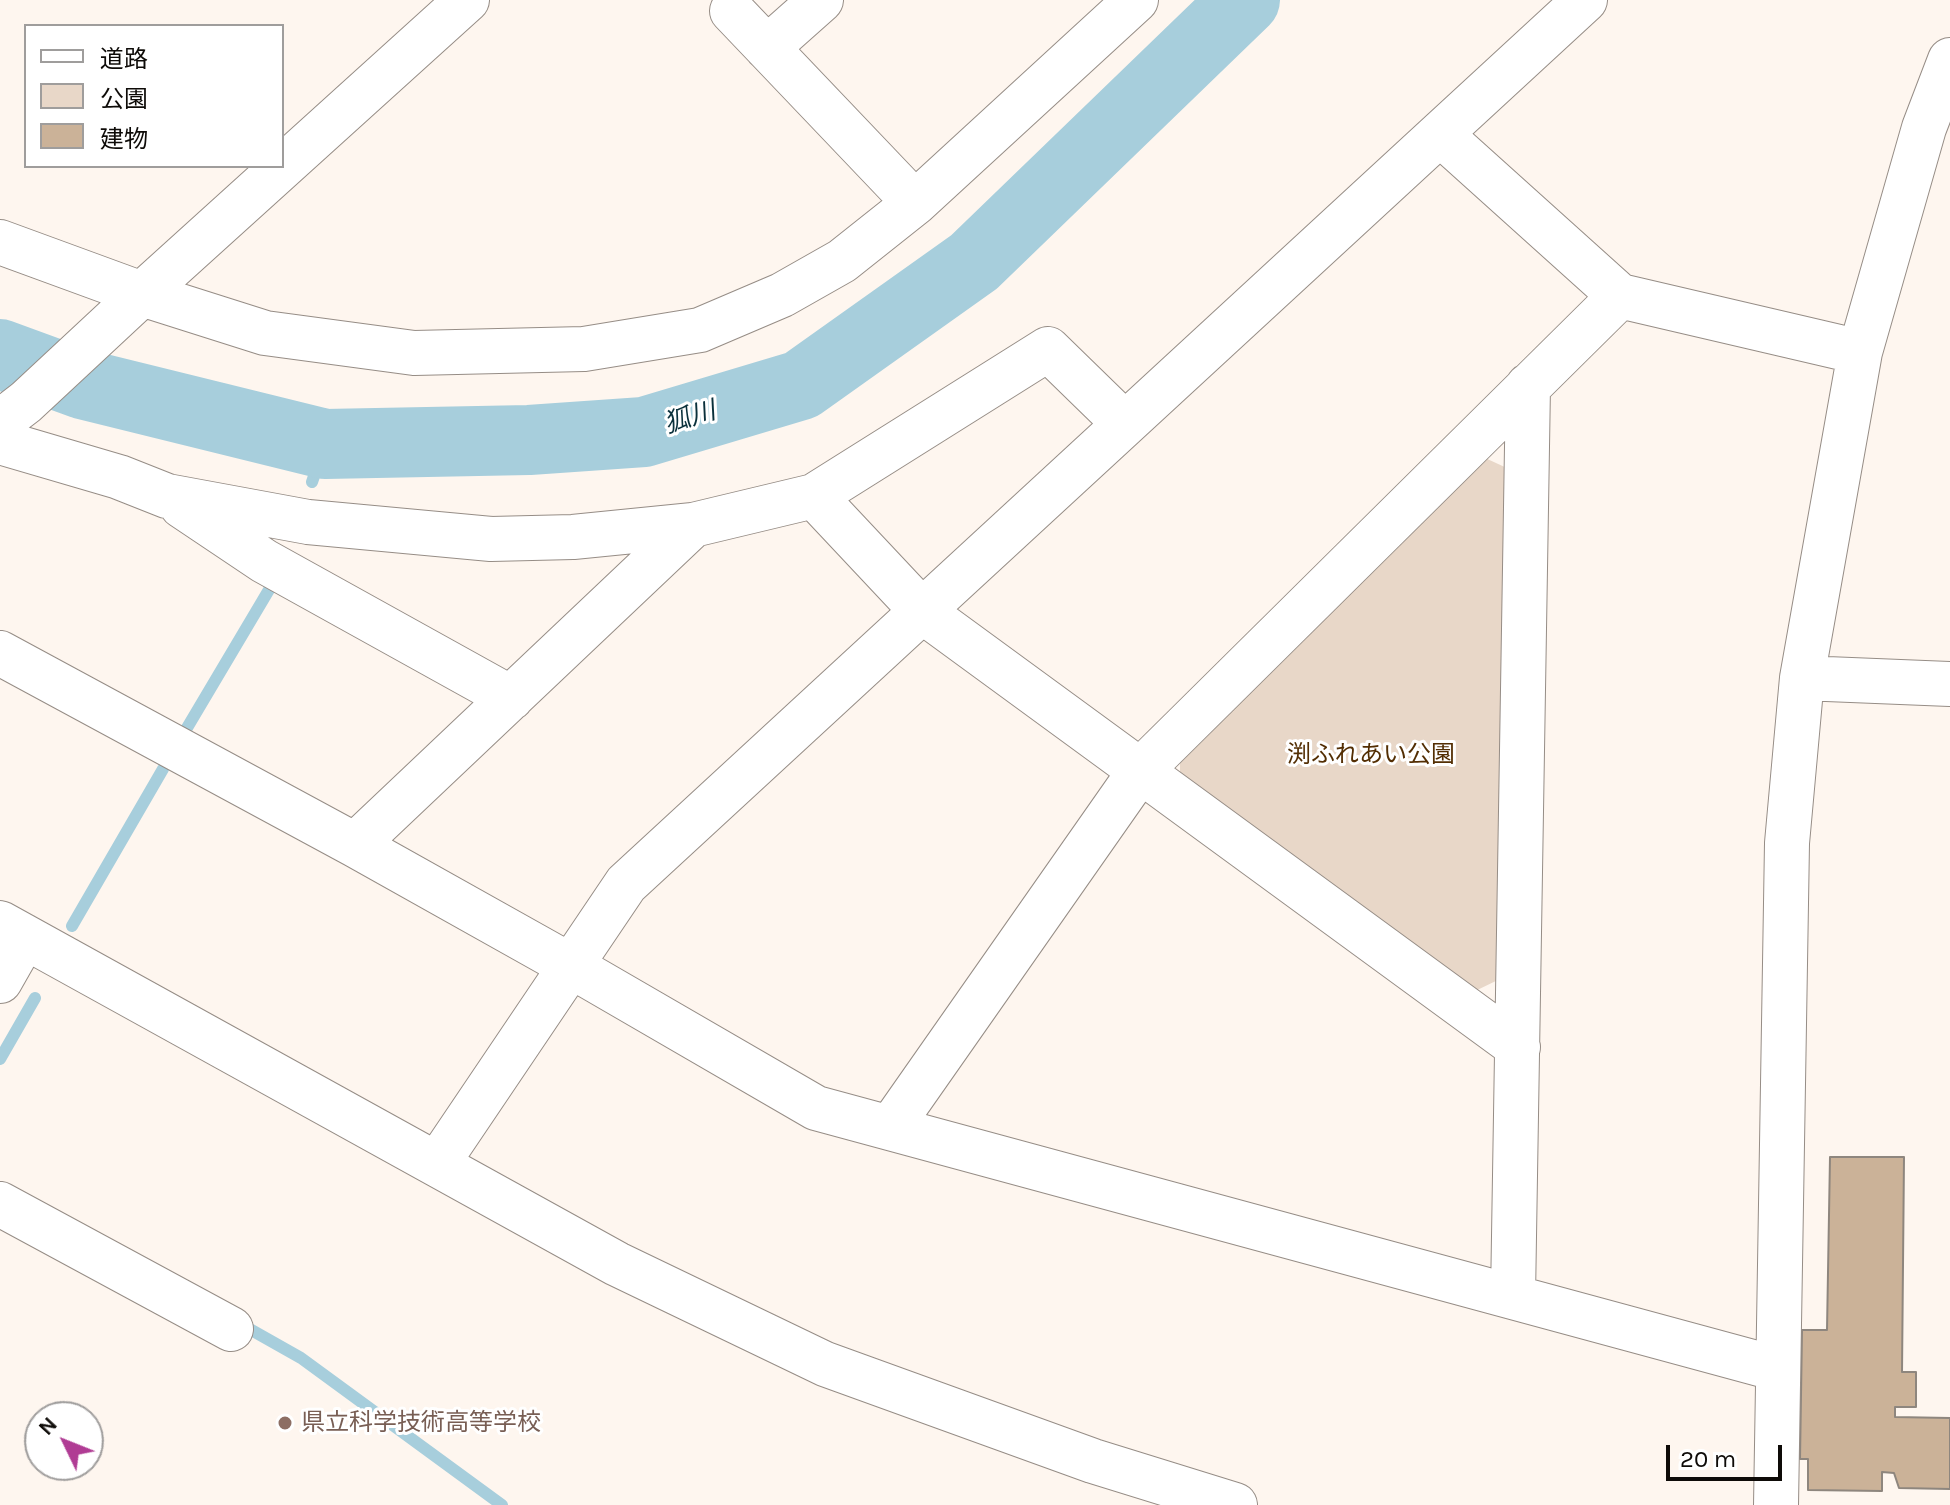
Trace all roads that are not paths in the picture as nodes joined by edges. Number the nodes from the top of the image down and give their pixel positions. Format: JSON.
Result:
{"nodes":[{"id":1,"x":467,"y":0,"type":"edge"},
{"id":2,"x":821,"y":0,"type":"edge"},
{"id":3,"x":1136,"y":0,"type":"edge"},
{"id":4,"x":1585,"y":0,"type":"edge"},
{"id":5,"x":732,"y":11,"type":"dead end"},
{"id":6,"x":767,"y":48,"type":"junction"},
{"id":7,"x":1950,"y":60,"type":"edge"},
{"id":8,"x":1440,"y":134,"type":"junction"},
{"id":9,"x":284,"y":166,"type":"edge"},
{"id":10,"x":281,"y":168,"type":"edge"},
{"id":11,"x":915,"y":203,"type":"junction"},
{"id":12,"x":0,"y":242,"type":"edge"},
{"id":13,"x":1620,"y":296,"type":"junction"},
{"id":14,"x":132,"y":303,"type":"junction"},
{"id":15,"x":1860,"y":352,"type":"junction"},
{"id":16,"x":1528,"y":386,"type":"junction"},
{"id":17,"x":13,"y":412,"type":"edge"},
{"id":18,"x":1125,"y":424,"type":"junction"},
{"id":19,"x":0,"y":442,"type":"edge"},
{"id":20,"x":167,"y":496,"type":"junction"},
{"id":21,"x":814,"y":496,"type":"junction"},
{"id":22,"x":693,"y":525,"type":"junction"},
{"id":23,"x":922,"y":611,"type":"junction"},
{"id":24,"x":0,"y":653,"type":"edge"},
{"id":25,"x":1802,"y":678,"type":"junction"},
{"id":26,"x":1950,"y":684,"type":"edge"},
{"id":27,"x":511,"y":698,"type":"junction"},
{"id":28,"x":1140,"y":771,"type":"junction"},
{"id":29,"x":355,"y":845,"type":"junction"},
{"id":30,"x":12,"y":930,"type":"edge"},
{"id":31,"x":571,"y":966,"type":"junction"},
{"id":32,"x":0,"y":981,"type":"edge"},
{"id":33,"x":1518,"y":1047,"type":"junction"},
{"id":34,"x":890,"y":1128,"type":"junction"},
{"id":35,"x":437,"y":1164,"type":"junction"},
{"id":36,"x":0,"y":1204,"type":"edge"},
{"id":37,"x":1513,"y":1297,"type":"junction"},
{"id":38,"x":231,"y":1329,"type":"dead end"},
{"id":39,"x":1778,"y":1369,"type":"junction"},
{"id":40,"x":1235,"y":1505,"type":"edge"},
{"id":41,"x":1776,"y":1505,"type":"edge"}],
"edges":[{"from":1,"to":9,"type":"street"},
{"from":2,"to":6,"type":"street"},
{"from":3,"to":11,"type":"street"},
{"from":4,"to":8,"type":"street"},
{"from":5,"to":6,"type":"street"},
{"from":6,"to":11,"type":"street"},
{"from":7,"to":15,"type":"street"},
{"from":8,"to":13,"type":"street"},
{"from":8,"to":18,"type":"street"},
{"from":10,"to":14,"type":"street"},
{"from":11,"to":14,"type":"street"},
{"from":12,"to":14,"type":"street"},
{"from":13,"to":15,"type":"street"},
{"from":13,"to":16,"type":"street"},
{"from":14,"to":17,"type":"street"},
{"from":15,"to":25,"type":"street"},
{"from":16,"to":28,"type":"street"},
{"from":16,"to":33,"type":"street"},
{"from":18,"to":21,"type":"street"},
{"from":18,"to":23,"type":"street"},
{"from":19,"to":20,"type":"street"},
{"from":20,"to":22,"type":"street"},
{"from":20,"to":27,"type":"street"},
{"from":21,"to":22,"type":"street"},
{"from":21,"to":23,"type":"street"},
{"from":22,"to":27,"type":"street"},
{"from":23,"to":28,"type":"street"},
{"from":23,"to":31,"type":"street"},
{"from":24,"to":29,"type":"street"},
{"from":25,"to":26,"type":"street"},
{"from":25,"to":39,"type":"street"},
{"from":27,"to":29,"type":"street"},
{"from":28,"to":33,"type":"street"},
{"from":28,"to":34,"type":"street"},
{"from":29,"to":31,"type":"street"},
{"from":30,"to":32,"type":"street"},
{"from":30,"to":35,"type":"street"},
{"from":31,"to":34,"type":"street"},
{"from":31,"to":35,"type":"street"},
{"from":33,"to":37,"type":"street"},
{"from":34,"to":37,"type":"street"},
{"from":35,"to":40,"type":"street"},
{"from":36,"to":38,"type":"street"},
{"from":37,"to":39,"type":"street"},
{"from":39,"to":41,"type":"street"}]}
